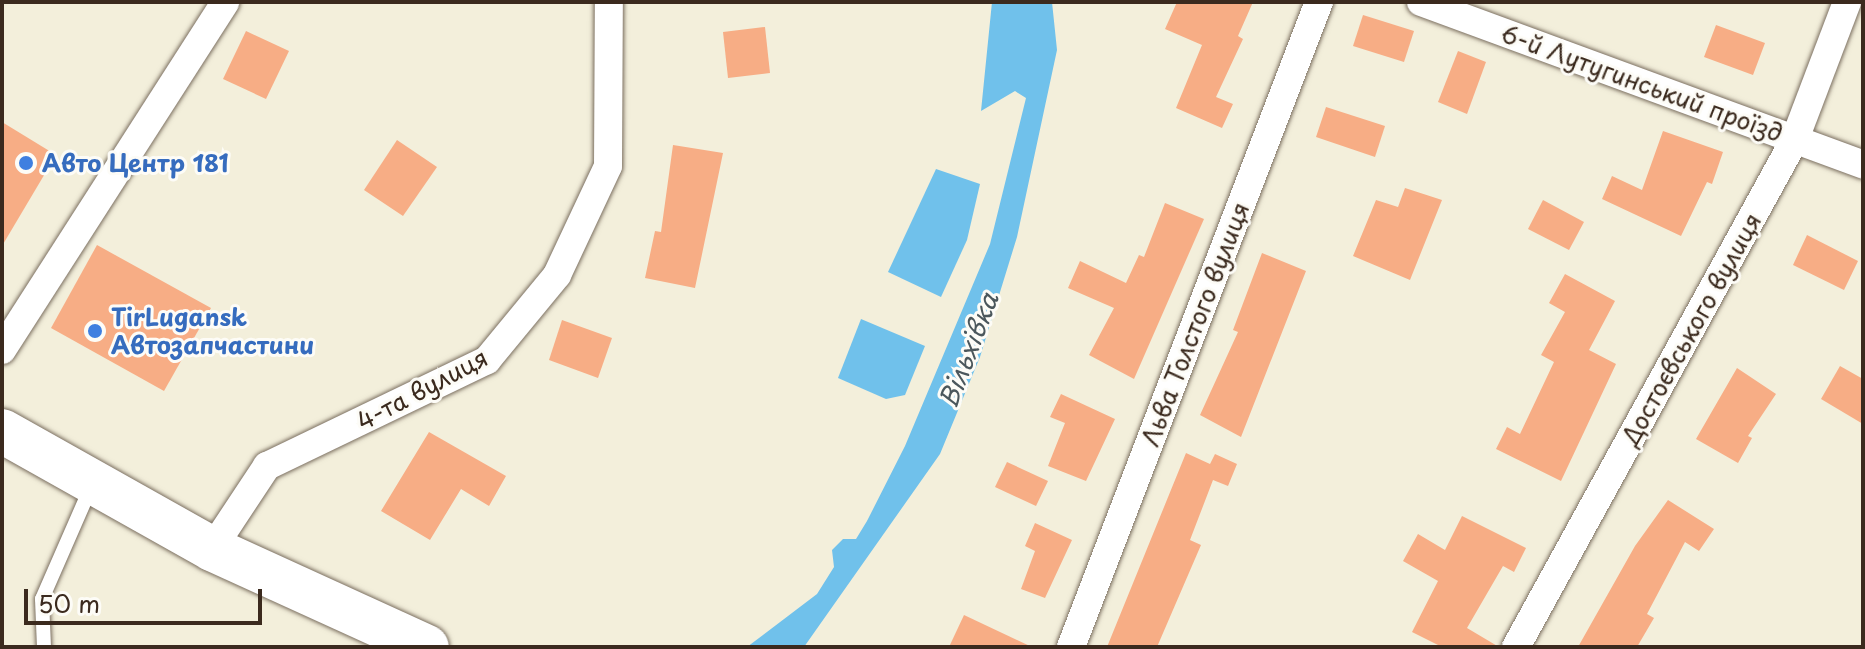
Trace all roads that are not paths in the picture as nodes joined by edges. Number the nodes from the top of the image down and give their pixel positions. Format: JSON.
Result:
{"nodes":[{"id":1,"x":225,"y":2,"type":"edge"},
{"id":2,"x":609,"y":2,"type":"edge"},
{"id":3,"x":1319,"y":2,"type":"edge"},
{"id":4,"x":1421,"y":2,"type":"edge"},
{"id":5,"x":1847,"y":2,"type":"edge"},
{"id":6,"x":1795,"y":139,"type":"junction"},
{"id":7,"x":1863,"y":165,"type":"edge"},
{"id":8,"x":2,"y":350,"type":"edge"},
{"id":9,"x":2,"y":431,"type":"edge"},
{"id":10,"x":93,"y":483,"type":"junction"},
{"id":11,"x":212,"y":549,"type":"junction"},
{"id":12,"x":44,"y":647,"type":"edge"},
{"id":13,"x":353,"y":647,"type":"edge"},
{"id":14,"x":427,"y":647,"type":"edge"},
{"id":15,"x":1071,"y":647,"type":"edge"},
{"id":16,"x":1516,"y":647,"type":"edge"}],
"edges":[{"from":1,"to":8,"type":"street"},
{"from":2,"to":11,"type":"street","name":"4-та вулиця"},
{"from":3,"to":15,"type":"street","name":"Льва Толстого вулиця"},
{"from":4,"to":6,"type":"street","name":"6-й Лутугинський проїзд"},
{"from":5,"to":6,"type":"street","name":"Достоєвського вулиця"},
{"from":6,"to":7,"type":"street","name":"6-й Лутугинський проїзд"},
{"from":6,"to":16,"type":"street","name":"Достоєвського вулиця"},
{"from":9,"to":10,"type":"main road"},
{"from":10,"to":11,"type":"main road"},
{"from":10,"to":12,"type":"lane"},
{"from":11,"to":13,"type":"main road"},
{"from":11,"to":14,"type":"main road"}]}
